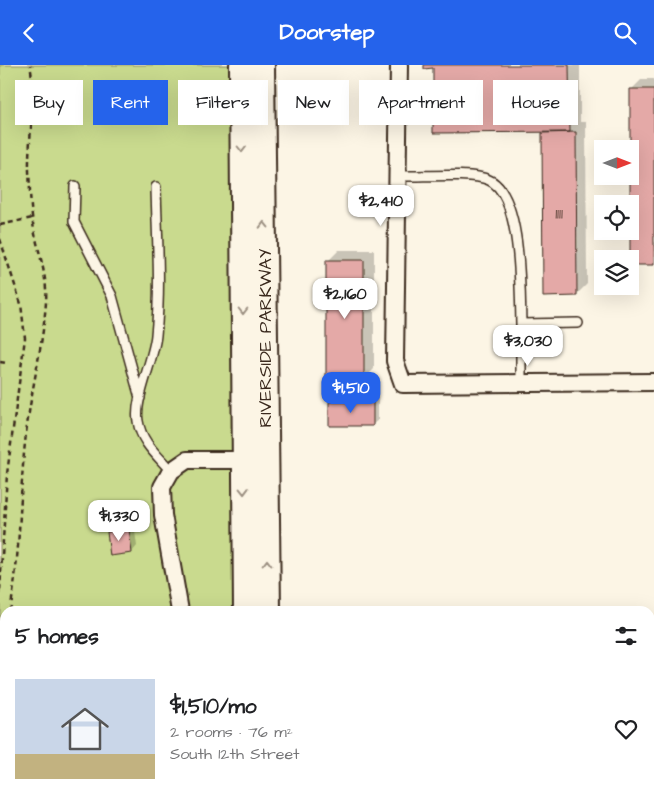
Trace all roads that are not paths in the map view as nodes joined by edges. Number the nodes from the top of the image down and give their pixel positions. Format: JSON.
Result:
{"nodes":[{"id":1,"x":242,"y":65,"type":"edge"},
{"id":2,"x":262,"y":65,"type":"edge"},
{"id":3,"x":399,"y":65,"type":"edge"},
{"id":4,"x":398,"y":176,"type":"junction"},
{"id":5,"x":75,"y":186,"type":"dead end"},
{"id":6,"x":156,"y":187,"type":"dead end"},
{"id":7,"x":578,"y":323,"type":"dead end"},
{"id":8,"x":521,"y":324,"type":"junction"},
{"id":9,"x":654,"y":382,"type":"edge"},
{"id":10,"x":521,"y":383,"type":"junction"},
{"id":11,"x":141,"y":402,"type":"junction"},
{"id":12,"x":244,"y":460,"type":"junction"},
{"id":13,"x":171,"y":471,"type":"junction"},
{"id":14,"x":179,"y":606,"type":"edge"},
{"id":15,"x":246,"y":606,"type":"edge"},
{"id":16,"x":268,"y":606,"type":"edge"}],
"edges":[{"from":1,"to":12,"type":"main road","name":"RIVERSIDE PARKWAY","one_way":true},
{"from":16,"to":2,"type":"main road","name":"RIVERSIDE PARKWAY","one_way":true},
{"from":3,"to":4,"type":"street"},
{"from":4,"to":8,"type":"lane"},
{"from":4,"to":10,"type":"street"},
{"from":5,"to":11,"type":"lane"},
{"from":6,"to":11,"type":"lane"},
{"from":7,"to":8,"type":"lane"},
{"from":8,"to":10,"type":"lane"},
{"from":9,"to":10,"type":"street"},
{"from":11,"to":13,"type":"lane"},
{"from":12,"to":13,"type":"street"},
{"from":12,"to":15,"type":"main road","name":"RIVERSIDE PARKWAY","one_way":true},
{"from":13,"to":14,"type":"street"}]}
